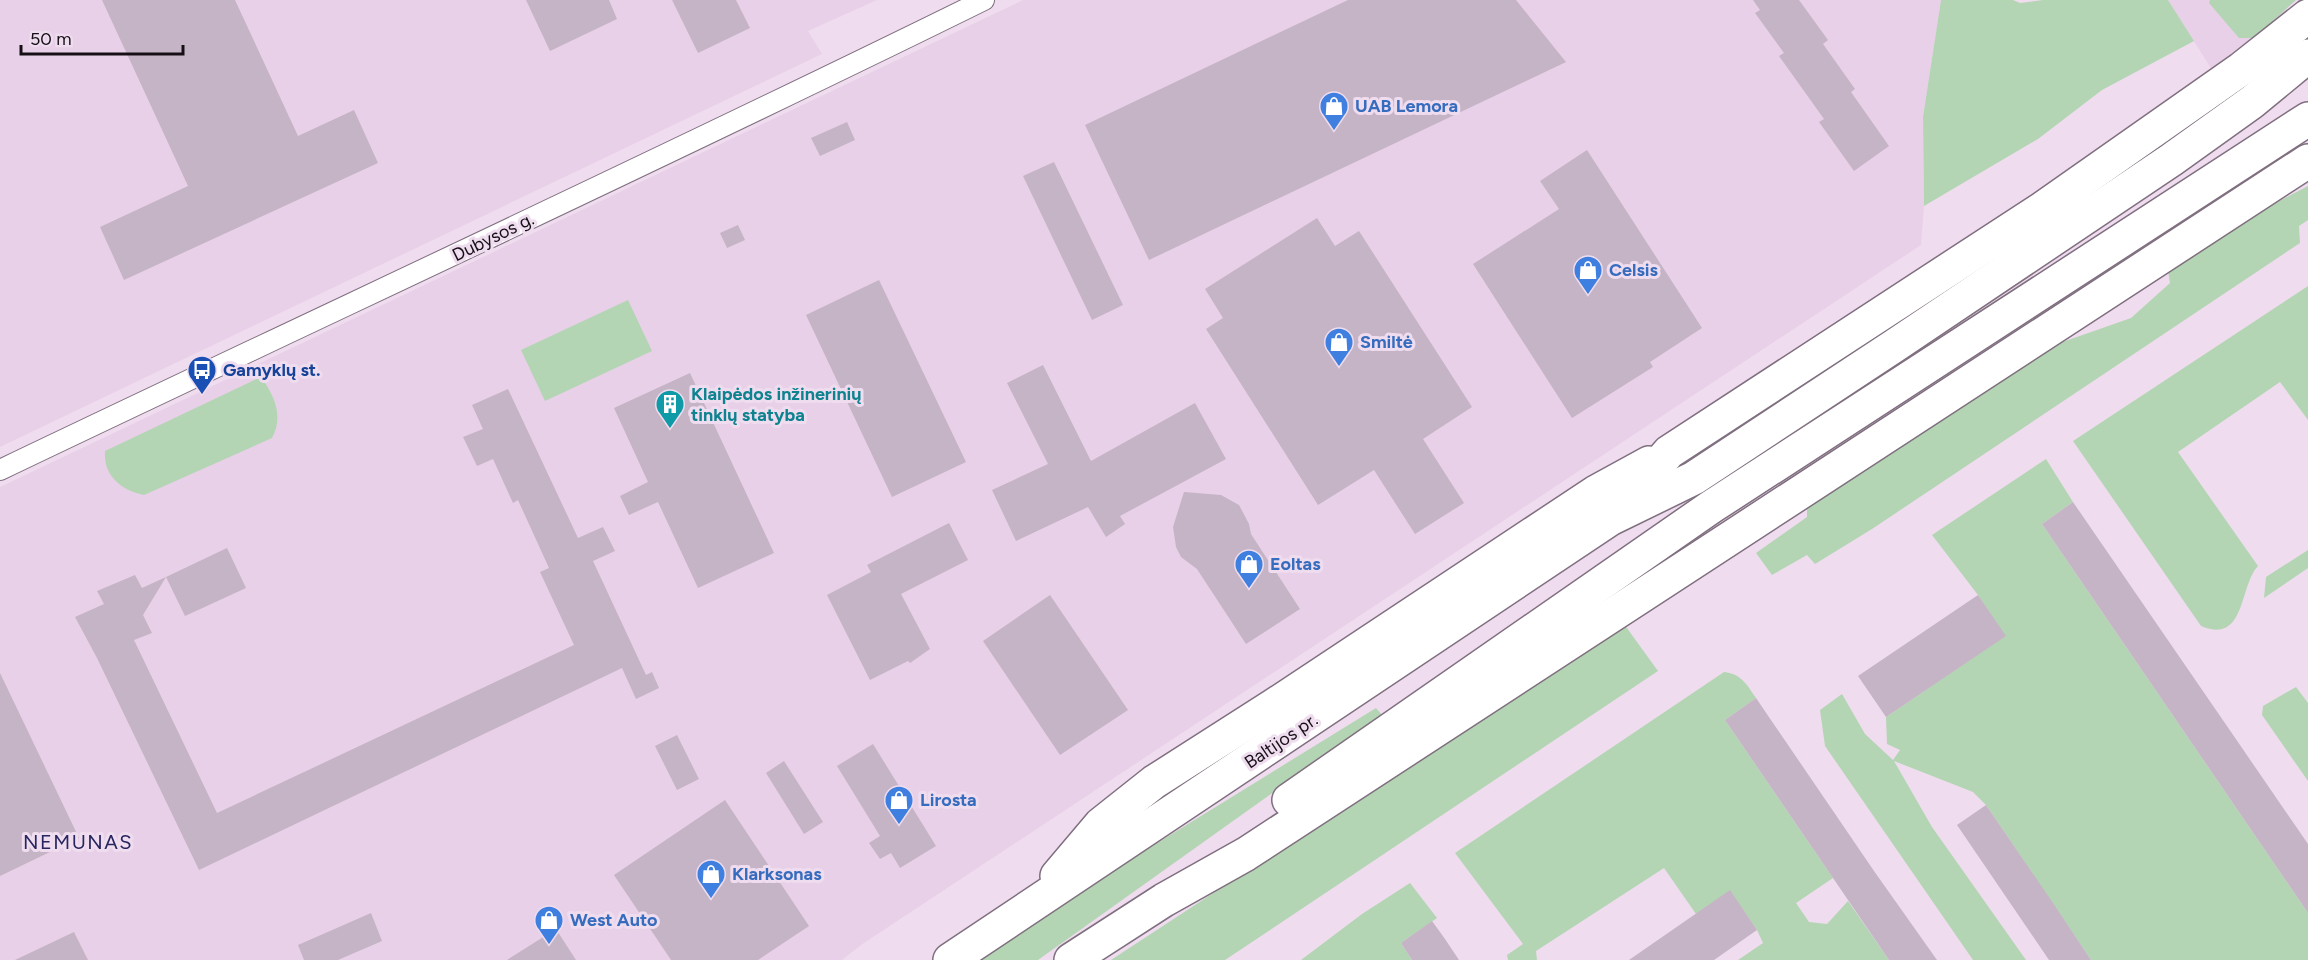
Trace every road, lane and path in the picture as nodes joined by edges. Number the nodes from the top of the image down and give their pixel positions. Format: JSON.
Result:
{"nodes":[{"id":1,"x":984,"y":0,"type":"edge"},
{"id":2,"x":2308,"y":16,"type":"edge"},
{"id":3,"x":2308,"y":56,"type":"edge"},
{"id":4,"x":2308,"y":119,"type":"edge"},
{"id":5,"x":2308,"y":161,"type":"edge"},
{"id":6,"x":1670,"y":452,"type":"junction"},
{"id":7,"x":0,"y":470,"type":"edge"},
{"id":8,"x":1610,"y":519,"type":"junction"},
{"id":9,"x":1164,"y":900,"type":"junction"},
{"id":10,"x":1032,"y":906,"type":"junction"},
{"id":11,"x":950,"y":960,"type":"edge"},
{"id":12,"x":1071,"y":960,"type":"edge"}],
"edges":[{"from":1,"to":7,"type":"street","name":"Dubysos g."},
{"from":2,"to":6,"type":"highway"},
{"from":3,"to":8,"type":"highway"},
{"from":4,"to":9,"type":"highway"},
{"from":5,"to":9,"type":"highway"},
{"from":6,"to":8,"type":"highway"},
{"from":6,"to":10,"type":"highway"},
{"from":8,"to":10,"type":"highway","name":"Baltijos pr."},
{"from":9,"to":12,"type":"highway"},
{"from":10,"to":11,"type":"highway","name":"Baltijos pr."}]}
